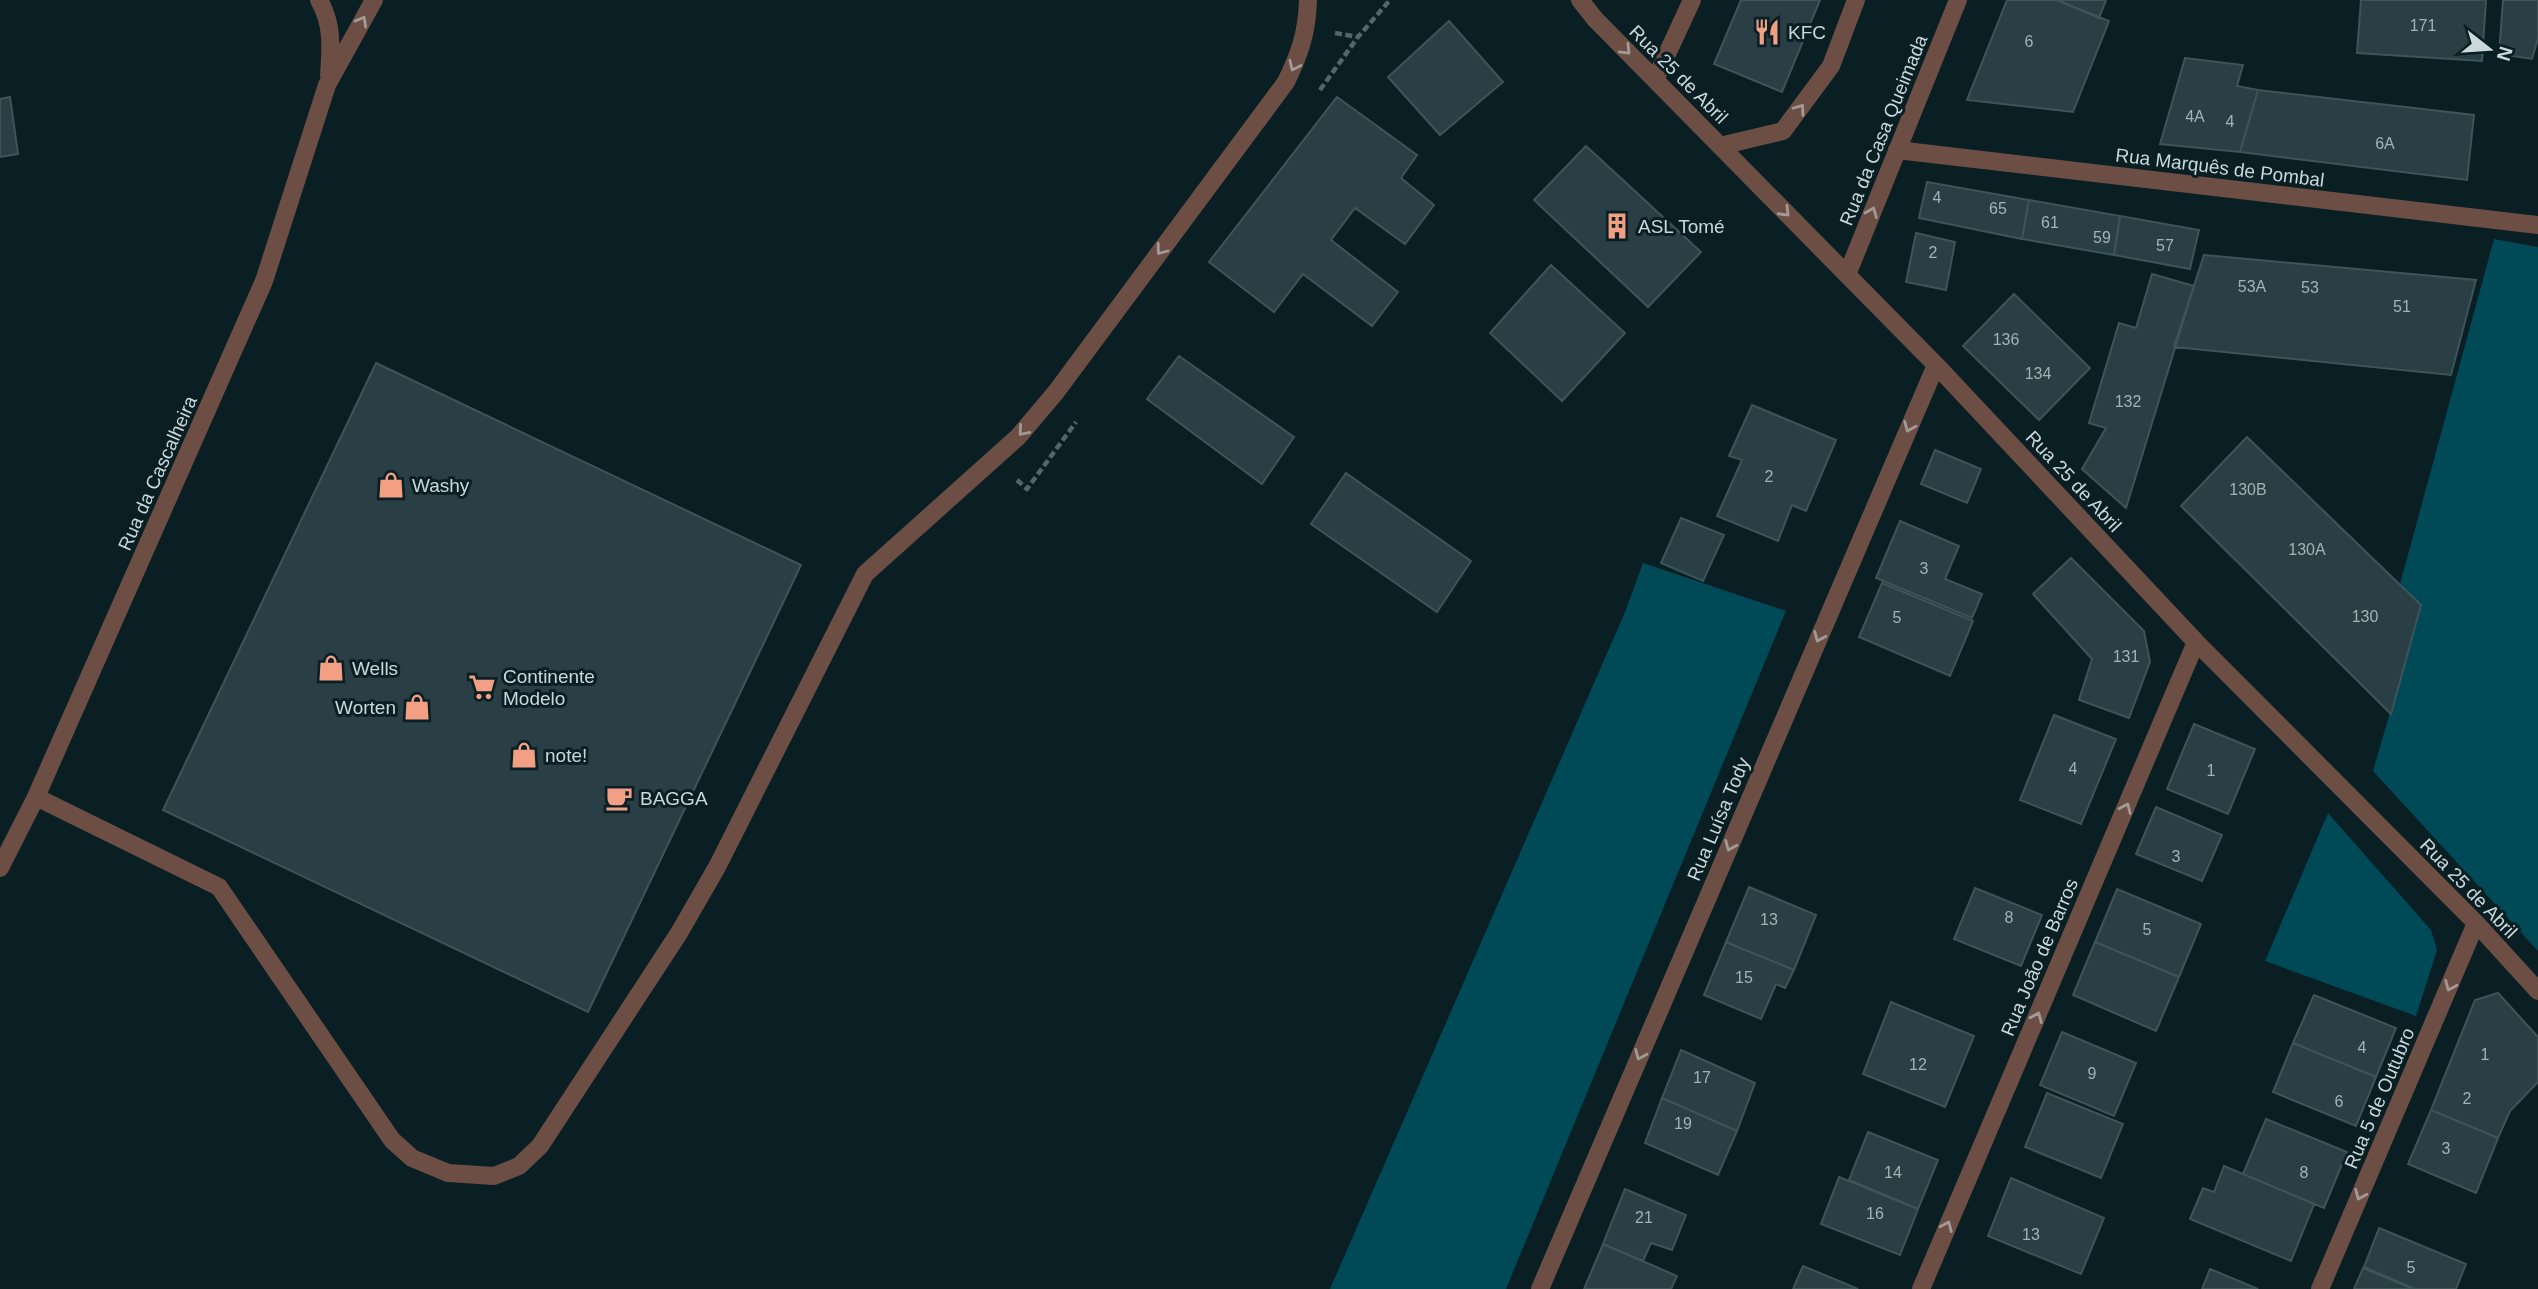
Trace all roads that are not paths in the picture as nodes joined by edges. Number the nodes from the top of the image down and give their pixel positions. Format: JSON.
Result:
{"nodes":[{"id":1,"x":319,"y":0,"type":"edge"},
{"id":2,"x":374,"y":0,"type":"edge"},
{"id":3,"x":1308,"y":0,"type":"edge"},
{"id":4,"x":1580,"y":0,"type":"edge"},
{"id":5,"x":1692,"y":0,"type":"edge"},
{"id":6,"x":1856,"y":0,"type":"edge"},
{"id":7,"x":1958,"y":0,"type":"edge"},
{"id":8,"x":1655,"y":80,"type":"junction"},
{"id":9,"x":327,"y":85,"type":"junction"},
{"id":10,"x":1720,"y":146,"type":"junction"},
{"id":11,"x":1897,"y":150,"type":"junction"},
{"id":12,"x":2538,"y":225,"type":"edge"},
{"id":13,"x":1847,"y":275,"type":"junction"},
{"id":14,"x":1936,"y":365,"type":"junction"},
{"id":15,"x":2196,"y":642,"type":"junction"},
{"id":16,"x":36,"y":797,"type":"junction"},
{"id":17,"x":0,"y":868,"type":"edge"},
{"id":18,"x":2476,"y":923,"type":"junction"},
{"id":19,"x":2538,"y":991,"type":"edge"},
{"id":20,"x":1540,"y":1289,"type":"edge"},
{"id":21,"x":1921,"y":1289,"type":"edge"},
{"id":22,"x":2320,"y":1289,"type":"edge"}],
"edges":[{"from":1,"to":9,"type":"street","name":"Rua da Cascalheira"},
{"from":9,"to":2,"type":"street","name":"Rua da Cascalheira","one_way":true},
{"from":3,"to":16,"type":"street","one_way":true},
{"from":4,"to":8,"type":"street","name":"Rua 25 de Abril","one_way":true},
{"from":5,"to":8,"type":"street"},
{"from":10,"to":6,"type":"street","one_way":true},
{"from":7,"to":11,"type":"street","name":"Rua da Casa Queimada"},
{"from":8,"to":10,"type":"street","name":"Rua 25 de Abril"},
{"from":9,"to":16,"type":"street","name":"Rua da Cascalheira"},
{"from":10,"to":13,"type":"street","name":"Rua 25 de Abril","one_way":true},
{"from":11,"to":12,"type":"street","name":"Rua Marquês de Pombal"},
{"from":13,"to":11,"type":"street","name":"Rua da Casa Queimada","one_way":true},
{"from":13,"to":14,"type":"street","name":"Rua 25 de Abril"},
{"from":14,"to":15,"type":"street","name":"Rua 25 de Abril"},
{"from":14,"to":20,"type":"street","name":"Rua Luísa Tody","one_way":true},
{"from":15,"to":18,"type":"street","name":"Rua 25 de Abril"},
{"from":21,"to":15,"type":"street","name":"Rua João de Barros","one_way":true},
{"from":16,"to":17,"type":"street","name":"Rua da Cascalheira"},
{"from":18,"to":19,"type":"street","name":"Rua 25 de Abril"},
{"from":18,"to":22,"type":"street","name":"Rua 5 de Outubro","one_way":true}]}
